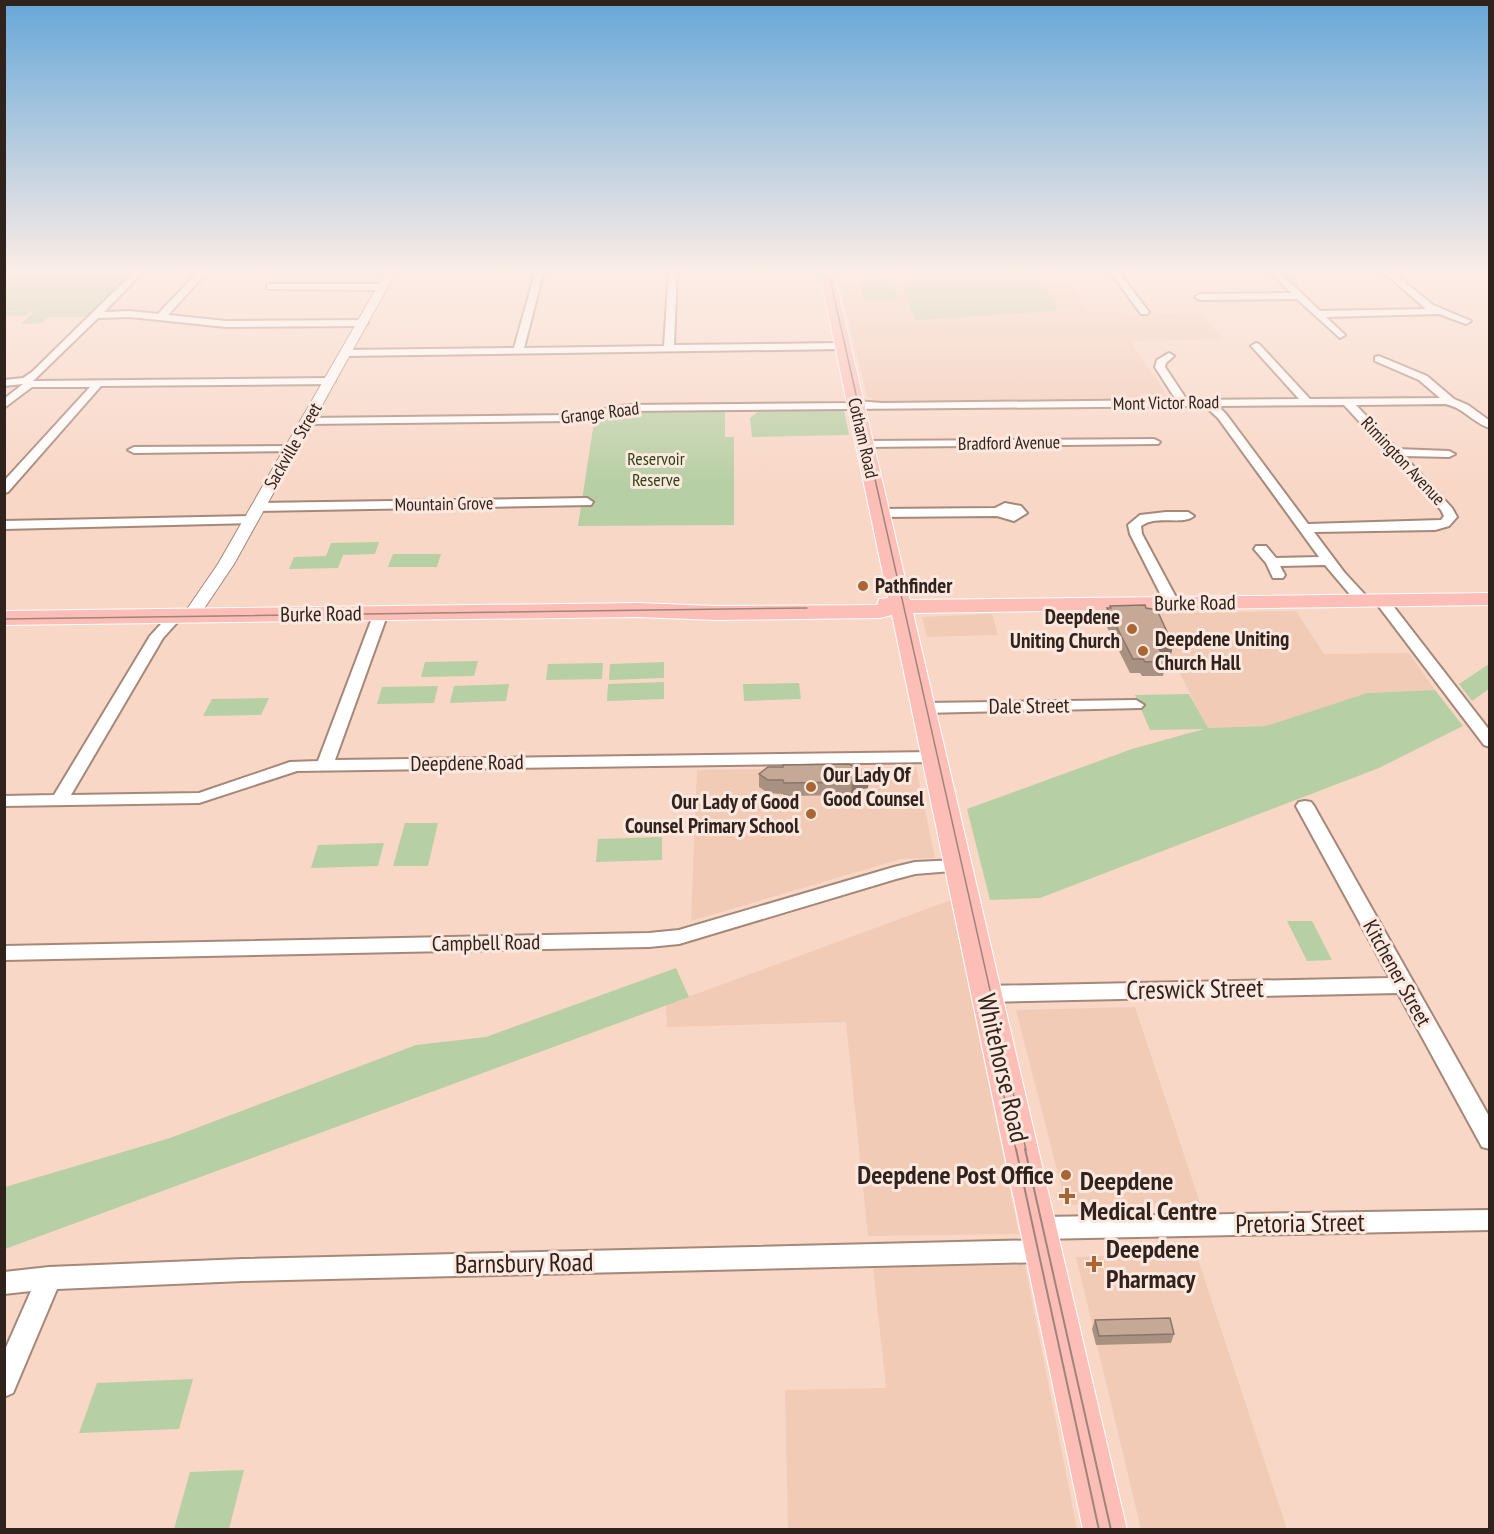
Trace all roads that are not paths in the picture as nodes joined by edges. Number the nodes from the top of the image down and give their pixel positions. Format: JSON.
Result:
{"nodes":[{"id":1,"x":69,"y":342,"type":"edge"},
{"id":2,"x":352,"y":342,"type":"edge"},
{"id":3,"x":520,"y":342,"type":"edge"},
{"id":4,"x":669,"y":342,"type":"edge"},
{"id":5,"x":842,"y":342,"type":"edge"},
{"id":6,"x":843,"y":346,"type":"junction"},
{"id":7,"x":1256,"y":346,"type":"dead end"},
{"id":8,"x":669,"y":348,"type":"junction"},
{"id":9,"x":518,"y":350,"type":"junction"},
{"id":10,"x":347,"y":351,"type":"junction"},
{"id":11,"x":1169,"y":356,"type":"dead end"},
{"id":12,"x":1378,"y":359,"type":"dead end"},
{"id":13,"x":331,"y":379,"type":"junction"},
{"id":14,"x":99,"y":382,"type":"junction"},
{"id":15,"x":4,"y":383,"type":"edge"},
{"id":16,"x":27,"y":383,"type":"junction"},
{"id":17,"x":1450,"y":401,"type":"junction"},
{"id":18,"x":1347,"y":402,"type":"junction"},
{"id":19,"x":1212,"y":403,"type":"junction"},
{"id":20,"x":1308,"y":403,"type":"junction"},
{"id":21,"x":1184,"y":404,"type":"junction"},
{"id":22,"x":4,"y":405,"type":"edge"},
{"id":23,"x":856,"y":406,"type":"junction"},
{"id":24,"x":307,"y":421,"type":"junction"},
{"id":25,"x":1490,"y":425,"type":"edge"},
{"id":26,"x":1154,"y":442,"type":"dead end"},
{"id":27,"x":865,"y":444,"type":"junction"},
{"id":28,"x":291,"y":449,"type":"junction"},
{"id":29,"x":134,"y":450,"type":"dead end"},
{"id":30,"x":1394,"y":452,"type":"junction"},
{"id":31,"x":1449,"y":454,"type":"dead end"},
{"id":32,"x":4,"y":489,"type":"edge"},
{"id":33,"x":587,"y":502,"type":"dead end"},
{"id":34,"x":259,"y":506,"type":"junction"},
{"id":35,"x":1000,"y":512,"type":"dead end"},
{"id":36,"x":880,"y":513,"type":"junction"},
{"id":37,"x":1188,"y":516,"type":"dead end"},
{"id":38,"x":250,"y":522,"type":"junction"},
{"id":39,"x":4,"y":525,"type":"edge"},
{"id":40,"x":1304,"y":528,"type":"junction"},
{"id":41,"x":1261,"y":549,"type":"dead end"},
{"id":42,"x":1328,"y":561,"type":"junction"},
{"id":43,"x":1272,"y":562,"type":"junction"},
{"id":44,"x":1278,"y":575,"type":"dead end"},
{"id":45,"x":1490,"y":599,"type":"edge"},
{"id":46,"x":1365,"y":601,"type":"junction"},
{"id":47,"x":1172,"y":603,"type":"junction"},
{"id":48,"x":901,"y":607,"type":"junction"},
{"id":49,"x":381,"y":613,"type":"junction"},
{"id":50,"x":4,"y":618,"type":"edge"},
{"id":51,"x":177,"y":620,"type":"junction"},
{"id":52,"x":1136,"y":705,"type":"dead end"},
{"id":53,"x":923,"y":708,"type":"junction"},
{"id":54,"x":1490,"y":742,"type":"edge"},
{"id":55,"x":934,"y":757,"type":"junction"},
{"id":56,"x":325,"y":765,"type":"junction"},
{"id":57,"x":59,"y":800,"type":"junction"},
{"id":58,"x":4,"y":801,"type":"edge"},
{"id":59,"x":1305,"y":806,"type":"dead end"},
{"id":60,"x":958,"y":866,"type":"junction"},
{"id":61,"x":4,"y":953,"type":"edge"},
{"id":62,"x":1404,"y":985,"type":"junction"},
{"id":63,"x":986,"y":994,"type":"junction"},
{"id":64,"x":1481,"y":1109,"type":"edge"},
{"id":65,"x":1490,"y":1140,"type":"edge"},
{"id":66,"x":1490,"y":1220,"type":"edge"},
{"id":67,"x":1041,"y":1240,"type":"junction"},
{"id":68,"x":49,"y":1278,"type":"junction"},
{"id":69,"x":4,"y":1283,"type":"edge"},
{"id":70,"x":4,"y":1384,"type":"edge"},
{"id":71,"x":1106,"y":1530,"type":"edge"}],
"edges":[{"from":1,"to":16,"type":"street"},
{"from":2,"to":10,"type":"street","name":"Sackville Street"},
{"from":3,"to":9,"type":"street"},
{"from":4,"to":8,"type":"street"},
{"from":5,"to":6,"type":"main road","name":"Cotham Road"},
{"from":6,"to":8,"type":"street"},
{"from":6,"to":23,"type":"main road","name":"Cotham Road"},
{"from":7,"to":20,"type":"street"},
{"from":8,"to":9,"type":"street"},
{"from":9,"to":10,"type":"street"},
{"from":10,"to":13,"type":"street","name":"Sackville Street"},
{"from":11,"to":21,"type":"street"},
{"from":12,"to":17,"type":"street"},
{"from":13,"to":14,"type":"street"},
{"from":13,"to":24,"type":"street","name":"Sackville Street"},
{"from":14,"to":16,"type":"street"},
{"from":14,"to":32,"type":"street"},
{"from":15,"to":16,"type":"street"},
{"from":16,"to":22,"type":"street"},
{"from":17,"to":18,"type":"street","name":"Mont Victor Road"},
{"from":17,"to":25,"type":"street"},
{"from":18,"to":20,"type":"street","name":"Mont Victor Road"},
{"from":18,"to":30,"type":"street","name":"Rimington Avenue"},
{"from":19,"to":20,"type":"street","name":"Mont Victor Road"},
{"from":19,"to":21,"type":"street","name":"Mont Victor Road"},
{"from":19,"to":40,"type":"street"},
{"from":21,"to":23,"type":"street","name":"Mont Victor Road"},
{"from":23,"to":24,"type":"street","name":"Grange Road"},
{"from":23,"to":27,"type":"main road","name":"Cotham Road"},
{"from":24,"to":28,"type":"street","name":"Sackville Street"},
{"from":26,"to":27,"type":"street","name":"Bradford Avenue"},
{"from":27,"to":36,"type":"main road","name":"Cotham Road"},
{"from":28,"to":29,"type":"street"},
{"from":28,"to":34,"type":"street","name":"Sackville Street"},
{"from":30,"to":31,"type":"street"},
{"from":30,"to":40,"type":"street","name":"Rimington Avenue"},
{"from":33,"to":34,"type":"street","name":"Mountain Grove"},
{"from":34,"to":38,"type":"street","name":"Sackville Street"},
{"from":35,"to":36,"type":"street"},
{"from":36,"to":48,"type":"main road","name":"Cotham Road"},
{"from":37,"to":47,"type":"street"},
{"from":38,"to":39,"type":"street"},
{"from":38,"to":51,"type":"street","name":"Sackville Street"},
{"from":40,"to":42,"type":"street"},
{"from":41,"to":43,"type":"street"},
{"from":42,"to":43,"type":"street"},
{"from":42,"to":46,"type":"street"},
{"from":43,"to":44,"type":"street"},
{"from":45,"to":46,"type":"main road","name":"Burke Road"},
{"from":46,"to":47,"type":"main road","name":"Burke Road"},
{"from":46,"to":54,"type":"street"},
{"from":47,"to":48,"type":"main road","name":"Burke Road"},
{"from":48,"to":49,"type":"main road","name":"Burke Road"},
{"from":48,"to":53,"type":"main road","name":"Whitehorse Road"},
{"from":49,"to":51,"type":"main road","name":"Burke Road"},
{"from":49,"to":56,"type":"street"},
{"from":50,"to":51,"type":"main road","name":"Burke Road"},
{"from":51,"to":57,"type":"street"},
{"from":52,"to":53,"type":"street","name":"Dale Street"},
{"from":53,"to":55,"type":"main road","name":"Whitehorse Road"},
{"from":55,"to":56,"type":"street","name":"Deepdene Road"},
{"from":55,"to":60,"type":"main road","name":"Whitehorse Road"},
{"from":56,"to":57,"type":"street","name":"Deepdene Road"},
{"from":57,"to":58,"type":"street","name":"Deepdene Road"},
{"from":59,"to":62,"type":"street","name":"Kitchener Street"},
{"from":60,"to":61,"type":"street","name":"Campbell Road"},
{"from":60,"to":63,"type":"main road","name":"Whitehorse Road"},
{"from":62,"to":63,"type":"street","name":"Creswick Street"},
{"from":62,"to":64,"type":"street","name":"Kitchener Street"},
{"from":63,"to":67,"type":"main road","name":"Whitehorse Road"},
{"from":64,"to":65,"type":"street","name":"Kitchener Street"},
{"from":66,"to":67,"type":"street","name":"Pretoria Street"},
{"from":67,"to":68,"type":"street","name":"Barnsbury Road"},
{"from":67,"to":71,"type":"main road","name":"Whitehorse Road"},
{"from":68,"to":69,"type":"street","name":"Barnsbury Road"},
{"from":68,"to":70,"type":"street"}]}
